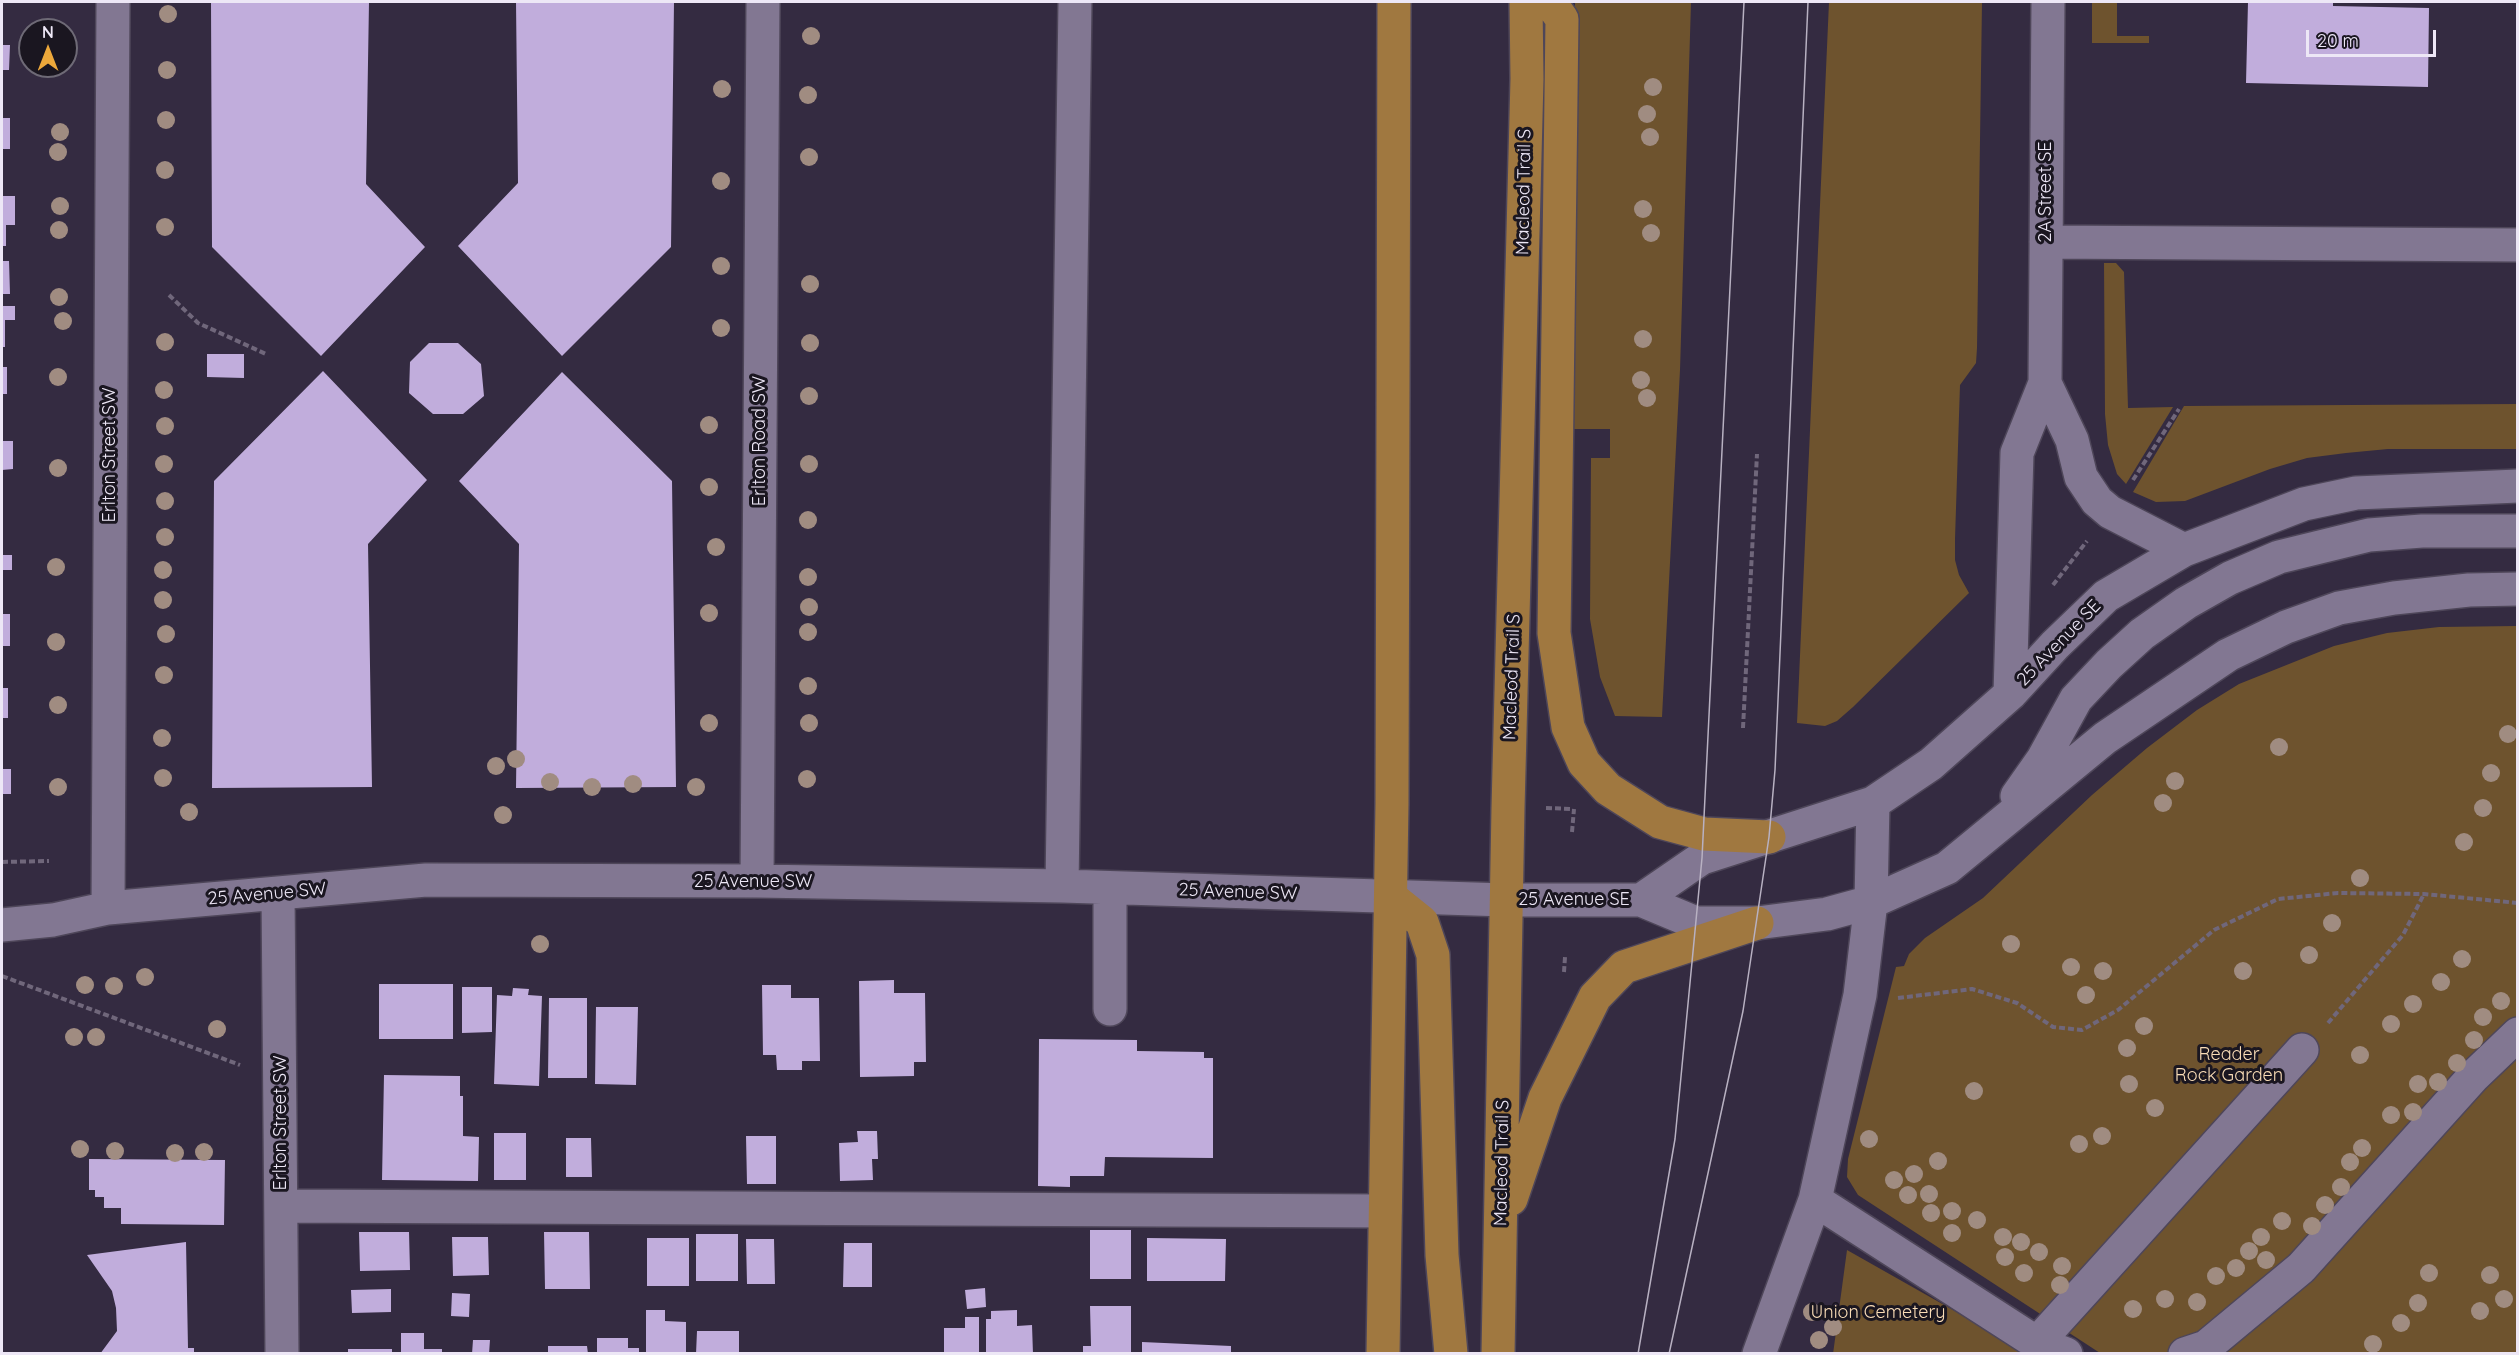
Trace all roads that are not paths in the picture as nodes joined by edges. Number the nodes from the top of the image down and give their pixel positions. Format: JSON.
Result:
{"nodes":[{"id":1,"x":113,"y":2,"type":"edge"},
{"id":2,"x":763,"y":2,"type":"edge"},
{"id":3,"x":1075,"y":2,"type":"edge"},
{"id":4,"x":1394,"y":2,"type":"edge"},
{"id":5,"x":1526,"y":2,"type":"edge"},
{"id":6,"x":1550,"y":2,"type":"edge"},
{"id":7,"x":2048,"y":2,"type":"edge"},
{"id":8,"x":2046,"y":242,"type":"junction"},
{"id":9,"x":2517,"y":245,"type":"edge"},
{"id":10,"x":2045,"y":383,"type":"junction"},
{"id":11,"x":2517,"y":486,"type":"edge"},
{"id":12,"x":2517,"y":531,"type":"edge"},
{"id":13,"x":2184,"y":550,"type":"junction"},
{"id":14,"x":2517,"y":590,"type":"edge"},
{"id":15,"x":2010,"y":694,"type":"junction"},
{"id":16,"x":1873,"y":803,"type":"junction"},
{"id":17,"x":1991,"y":832,"type":"junction"},
{"id":18,"x":1769,"y":837,"type":"junction"},
{"id":19,"x":757,"y":881,"type":"junction"},
{"id":20,"x":1062,"y":886,"type":"junction"},
{"id":21,"x":1110,"y":888,"type":"junction"},
{"id":22,"x":278,"y":893,"type":"junction"},
{"id":23,"x":1391,"y":897,"type":"junction"},
{"id":24,"x":1506,"y":900,"type":"junction"},
{"id":25,"x":1641,"y":900,"type":"junction"},
{"id":26,"x":1871,"y":902,"type":"junction"},
{"id":27,"x":108,"y":908,"type":"junction"},
{"id":28,"x":1757,"y":922,"type":"junction"},
{"id":29,"x":2,"y":925,"type":"edge"},
{"id":30,"x":1110,"y":1009,"type":"dead end"},
{"id":31,"x":2517,"y":1034,"type":"edge"},
{"id":32,"x":2311,"y":1041,"type":"road end"},
{"id":33,"x":1815,"y":1200,"type":"junction"},
{"id":34,"x":281,"y":1206,"type":"junction"},
{"id":35,"x":1385,"y":1211,"type":"junction"},
{"id":36,"x":1501,"y":1229,"type":"junction"},
{"id":37,"x":2051,"y":1348,"type":"edge"},
{"id":38,"x":282,"y":1353,"type":"edge"},
{"id":39,"x":1383,"y":1353,"type":"edge"},
{"id":40,"x":1452,"y":1353,"type":"edge"},
{"id":41,"x":1498,"y":1353,"type":"edge"},
{"id":42,"x":1759,"y":1353,"type":"edge"},
{"id":43,"x":2185,"y":1353,"type":"edge"}],
"edges":[{"from":1,"to":27,"type":"street","name":"Erlton Street SW"},
{"from":2,"to":19,"type":"street","name":"Erlton Road SW"},
{"from":3,"to":20,"type":"street"},
{"from":4,"to":23,"type":"main road"},
{"from":5,"to":24,"type":"main road","name":"Macleod Trail S"},
{"from":6,"to":18,"type":"main road"},
{"from":7,"to":8,"type":"street","name":"2A Street SE"},
{"from":8,"to":9,"type":"street"},
{"from":8,"to":10,"type":"street","name":"2A Street SE"},
{"from":10,"to":13,"type":"street","name":"2A Street SE"},
{"from":10,"to":15,"type":"street","name":"2A Street SE"},
{"from":11,"to":13,"type":"street","name":"25 Avenue SE"},
{"from":12,"to":17,"type":"street"},
{"from":13,"to":15,"type":"street","name":"25 Avenue SE"},
{"from":14,"to":17,"type":"street","name":"25 Avenue SE"},
{"from":15,"to":16,"type":"street","name":"25 Avenue SE"},
{"from":16,"to":18,"type":"street","name":"25 Avenue SE"},
{"from":16,"to":26,"type":"street"},
{"from":17,"to":26,"type":"street","name":"25 Avenue SE"},
{"from":18,"to":25,"type":"street","name":"25 Avenue SE"},
{"from":19,"to":20,"type":"street","name":"25 Avenue SW"},
{"from":19,"to":22,"type":"street","name":"25 Avenue SW"},
{"from":20,"to":21,"type":"street","name":"25 Avenue SW"},
{"from":21,"to":23,"type":"street","name":"25 Avenue SW"},
{"from":21,"to":30,"type":"street"},
{"from":22,"to":27,"type":"street","name":"25 Avenue SW"},
{"from":22,"to":34,"type":"street","name":"Erlton Street SW"},
{"from":23,"to":24,"type":"street","name":"25 Avenue SW"},
{"from":23,"to":35,"type":"main road"},
{"from":23,"to":40,"type":"main road"},
{"from":24,"to":25,"type":"street","name":"25 Avenue SE"},
{"from":24,"to":36,"type":"main road","name":"Macleod Trail S"},
{"from":25,"to":28,"type":"street","name":"25 Avenue SE"},
{"from":26,"to":28,"type":"street","name":"25 Avenue SE"},
{"from":26,"to":33,"type":"street"},
{"from":27,"to":29,"type":"street","name":"25 Avenue SW"},
{"from":28,"to":36,"type":"main road"},
{"from":31,"to":43,"type":"street"},
{"from":32,"to":37,"type":"street"},
{"from":33,"to":37,"type":"street"},
{"from":33,"to":42,"type":"street"},
{"from":34,"to":35,"type":"street"},
{"from":34,"to":38,"type":"street","name":"Erlton Street SW"},
{"from":35,"to":39,"type":"main road"},
{"from":36,"to":41,"type":"main road","name":"Macleod Trail S"}]}
